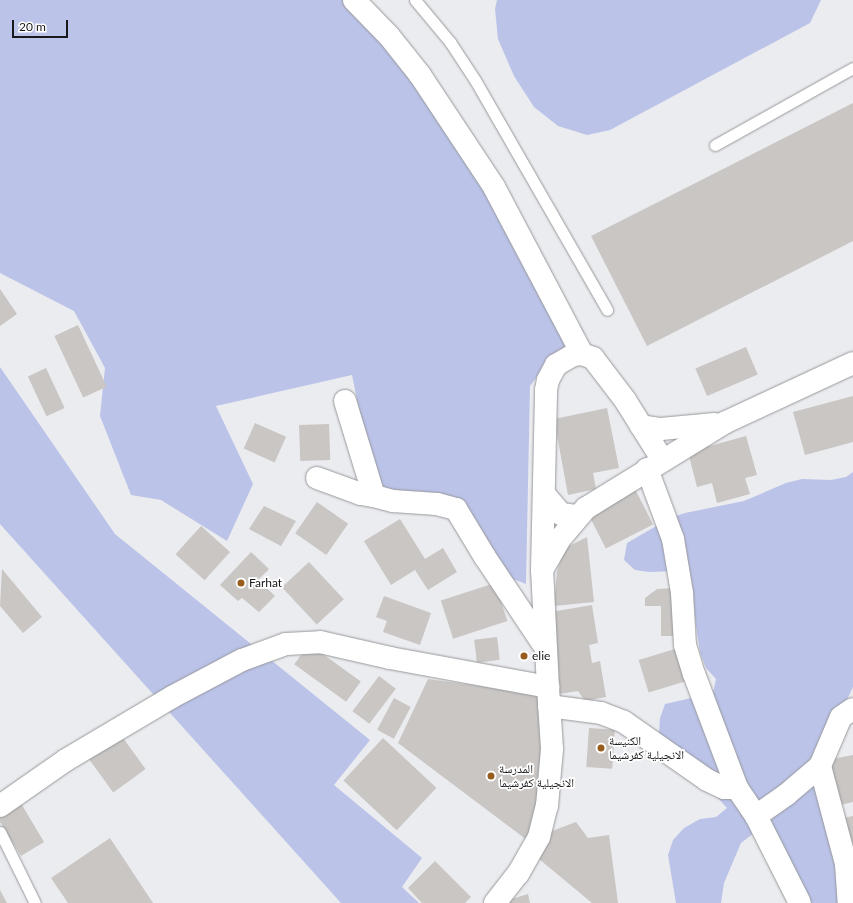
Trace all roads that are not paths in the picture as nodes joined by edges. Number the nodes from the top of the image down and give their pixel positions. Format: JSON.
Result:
{"nodes":[{"id":1,"x":354,"y":0,"type":"edge"},
{"id":2,"x":415,"y":0,"type":"edge"},
{"id":3,"x":853,"y":68,"type":"edge"},
{"id":4,"x":715,"y":145,"type":"dead end"},
{"id":5,"x":607,"y":310,"type":"dead end"},
{"id":6,"x":582,"y":354,"type":"junction"},
{"id":7,"x":853,"y":363,"type":"edge"},
{"id":8,"x":345,"y":401,"type":"dead end"},
{"id":9,"x":724,"y":422,"type":"junction"},
{"id":10,"x":642,"y":426,"type":"junction"},
{"id":11,"x":654,"y":464,"type":"junction"},
{"id":12,"x":317,"y":478,"type":"dead end"},
{"id":13,"x":545,"y":495,"type":"junction"},
{"id":14,"x":374,"y":496,"type":"junction"},
{"id":15,"x":578,"y":516,"type":"junction"},
{"id":16,"x":542,"y":570,"type":"junction"},
{"id":17,"x":545,"y":647,"type":"junction"},
{"id":18,"x":548,"y":697,"type":"junction"},
{"id":19,"x":853,"y":709,"type":"edge"},
{"id":20,"x":820,"y":766,"type":"junction"},
{"id":21,"x":737,"y":788,"type":"junction"},
{"id":22,"x":0,"y":806,"type":"edge"},
{"id":23,"x":756,"y":816,"type":"junction"},
{"id":24,"x":0,"y":832,"type":"edge"},
{"id":25,"x":34,"y":903,"type":"edge"},
{"id":26,"x":495,"y":903,"type":"edge"},
{"id":27,"x":800,"y":903,"type":"edge"},
{"id":28,"x":849,"y":903,"type":"edge"}],
"edges":[{"from":1,"to":6,"type":"street"},
{"from":2,"to":5,"type":"lane"},
{"from":3,"to":4,"type":"lane"},
{"from":6,"to":10,"type":"street"},
{"from":6,"to":13,"type":"street"},
{"from":7,"to":9,"type":"street"},
{"from":8,"to":14,"type":"street"},
{"from":9,"to":10,"type":"street"},
{"from":9,"to":11,"type":"street"},
{"from":10,"to":11,"type":"street"},
{"from":11,"to":15,"type":"street"},
{"from":11,"to":21,"type":"street"},
{"from":12,"to":14,"type":"street"},
{"from":13,"to":15,"type":"street"},
{"from":13,"to":16,"type":"street"},
{"from":14,"to":17,"type":"street"},
{"from":15,"to":16,"type":"street"},
{"from":16,"to":17,"type":"street"},
{"from":17,"to":18,"type":"street"},
{"from":18,"to":21,"type":"street"},
{"from":18,"to":22,"type":"street"},
{"from":18,"to":26,"type":"street"},
{"from":19,"to":20,"type":"street"},
{"from":20,"to":23,"type":"street"},
{"from":20,"to":28,"type":"street"},
{"from":21,"to":23,"type":"street"},
{"from":23,"to":27,"type":"street"},
{"from":24,"to":25,"type":"lane"}]}
